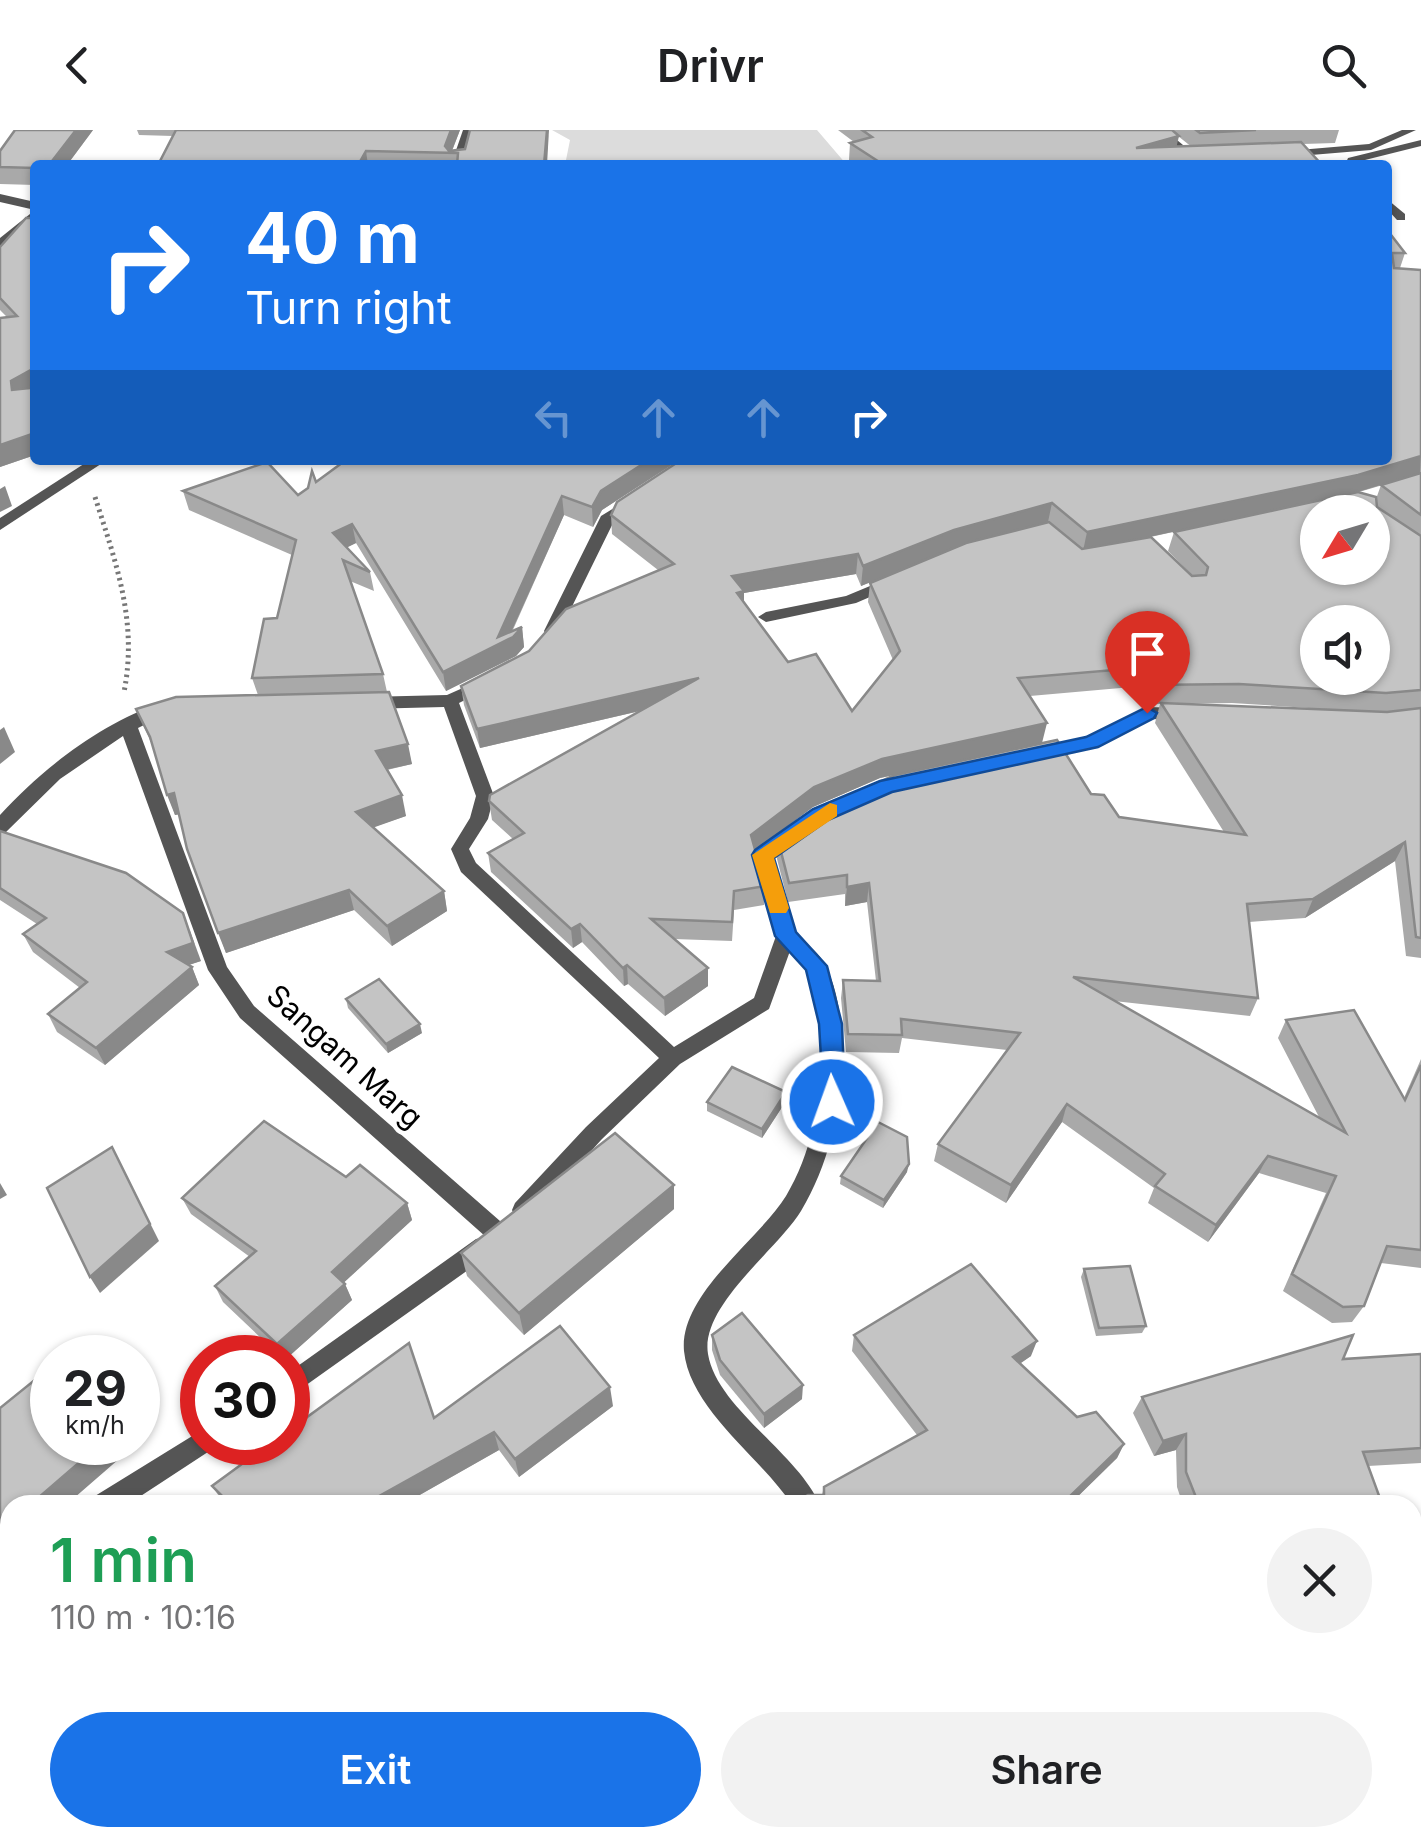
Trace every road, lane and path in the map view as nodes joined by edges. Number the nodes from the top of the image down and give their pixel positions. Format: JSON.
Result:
{"nodes":[{"id":1,"x":468,"y":130,"type":"edge"},
{"id":2,"x":1158,"y":130,"type":"edge"},
{"id":3,"x":1412,"y":130,"type":"edge"},
{"id":4,"x":1421,"y":144,"type":"edge"},
{"id":5,"x":1191,"y":154,"type":"junction"},
{"id":6,"x":1211,"y":154,"type":"edge"},
{"id":7,"x":1270,"y":154,"type":"edge"},
{"id":8,"x":1175,"y":158,"type":"edge"},
{"id":9,"x":459,"y":160,"type":"edge"},
{"id":10,"x":1196,"y":160,"type":"edge"},
{"id":11,"x":1352,"y":160,"type":"edge"},
{"id":12,"x":0,"y":198,"type":"edge"},
{"id":13,"x":30,"y":205,"type":"edge"},
{"id":14,"x":1392,"y":208,"type":"edge"},
{"id":15,"x":1401,"y":217,"type":"dead end"},
{"id":16,"x":30,"y":218,"type":"edge"},
{"id":17,"x":0,"y":244,"type":"edge"},
{"id":18,"x":92,"y":465,"type":"edge"},
{"id":19,"x":93,"y":465,"type":"edge"},
{"id":20,"x":640,"y":496,"type":"edge"},
{"id":21,"x":0,"y":526,"type":"edge"},
{"id":22,"x":904,"y":577,"type":"edge"},
{"id":23,"x":766,"y":616,"type":"dead end"},
{"id":24,"x":536,"y":649,"type":"edge"},
{"id":25,"x":495,"y":678,"type":"edge"},
{"id":26,"x":122,"y":698,"type":"dead end"},
{"id":27,"x":450,"y":701,"type":"junction"},
{"id":28,"x":344,"y":703,"type":"edge"},
{"id":29,"x":182,"y":708,"type":"edge"},
{"id":30,"x":1202,"y":714,"type":"edge"},
{"id":31,"x":128,"y":725,"type":"junction"},
{"id":32,"x":1014,"y":759,"type":"edge"},
{"id":33,"x":820,"y":814,"type":"edge"},
{"id":34,"x":0,"y":828,"type":"edge"},
{"id":35,"x":786,"y":936,"type":"junction"},
{"id":36,"x":673,"y":1058,"type":"junction"},
{"id":37,"x":500,"y":1234,"type":"junction"},
{"id":38,"x":310,"y":1371,"type":"edge"},
{"id":39,"x":180,"y":1456,"type":"edge"},
{"id":40,"x":120,"y":1495,"type":"edge"},
{"id":41,"x":799,"y":1495,"type":"edge"}],
"edges":[{"from":1,"to":9,"type":"street"},
{"from":2,"to":5,"type":"street"},
{"from":3,"to":7,"type":"street"},
{"from":4,"to":11,"type":"street"},
{"from":5,"to":6,"type":"street"},
{"from":5,"to":8,"type":"street"},
{"from":5,"to":10,"type":"street"},
{"from":12,"to":13,"type":"street"},
{"from":14,"to":15,"type":"street"},
{"from":16,"to":17,"type":"street"},
{"from":18,"to":21,"type":"street"},
{"from":19,"to":26,"type":"path"},
{"from":20,"to":24,"type":"street"},
{"from":22,"to":23,"type":"street"},
{"from":25,"to":27,"type":"street"},
{"from":27,"to":28,"type":"street"},
{"from":27,"to":36,"type":"street"},
{"from":29,"to":31,"type":"street"},
{"from":30,"to":32,"type":"street"},
{"from":31,"to":34,"type":"street"},
{"from":31,"to":37,"type":"street","name":"Sangam Marg"},
{"from":33,"to":35,"type":"street"},
{"from":35,"to":36,"type":"street"},
{"from":35,"to":41,"type":"street"},
{"from":36,"to":37,"type":"street"},
{"from":37,"to":38,"type":"street"},
{"from":39,"to":40,"type":"street"}]}
